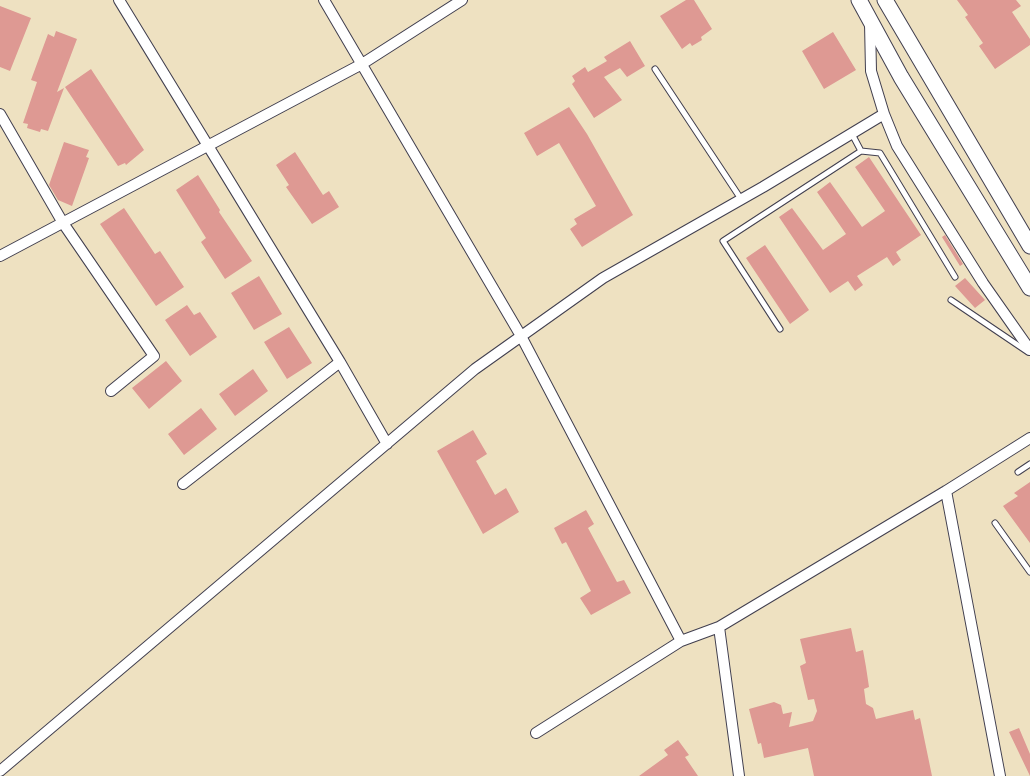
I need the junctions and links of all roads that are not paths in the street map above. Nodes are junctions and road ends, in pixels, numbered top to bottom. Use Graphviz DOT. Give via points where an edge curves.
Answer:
graph roads {
  1 [pos="119,0"];
  2 [pos="324,0"];
  3 [pos="462,0"];
  4 [pos="858,0"];
  5 [pos="885,0"];
  6 [pos="870,20"];
  7 [pos="362,64"];
  8 [pos="655,69"];
  9 [pos="0,114"];
  10 [pos="884,114"];
  11 [pos="852,133"];
  12 [pos="208,145"];
  13 [pos="861,152"];
  14 [pos="741,199"];
  15 [pos="63,223"];
  16 [pos="1028,240"];
  17 [pos="0,256"];
  18 [pos="955,277"];
  19 [pos="1030,288"];
  20 [pos="951,300"];
  21 [pos="780,329"];
  22 [pos="520,336"];
  23 [pos="1030,352"];
  24 [pos="340,362"];
  25 [pos="111,391"];
  26 [pos="1030,438"];
  27 [pos="388,444"];
  28 [pos="1030,464"];
  29 [pos="1018,472"];
  30 [pos="183,484"];
  31 [pos="946,491"];
  32 [pos="995,523"];
  33 [pos="1030,572"];
  34 [pos="719,626"];
  35 [pos="681,641"];
  36 [pos="536,733"];
  37 [pos="0,770"];
  38 [pos="739,776"];
  39 [pos="1000,776"];
  1 -- 12 [label="street"];
  2 -- 7 [label="street"];
  3 -- 7 [label="street"];
  4 -- 6 [label="main road"];
  5 -- 16 [label="main road"];
  6 -- 10 [label="street" via="871,71"];
  6 -- 19 [label="main road" via="901,77"];
  7 -- 12 [label="street"];
  7 -- 22 [label="street"];
  8 -- 14 [label="lane"];
  9 -- 15 [label="street"];
  10 -- 11 [label="street"];
  10 -- 23 [label="street" via="897,146"];
  11 -- 13 [label="lane"];
  11 -- 14 [label="street"];
  12 -- 15 [label="street"];
  12 -- 24 [label="street"];
  13 -- 18 [label="lane" via="880,154"];
  13 -- 21 [label="lane" via="723,241"];
  14 -- 22 [label="street" via="603,278"];
  15 -- 17 [label="street"];
  15 -- 25 [label="street" via="154,356"];
  20 -- 23 [label="lane"];
  22 -- 27 [label="street" via="475,369"];
  22 -- 35 [label="street"];
  24 -- 27 [label="street"];
  24 -- 30 [label="street"];
  26 -- 31 [label="street"];
  27 -- 37 [label="street"];
  28 -- 29 [label="lane"];
  31 -- 34 [label="street"];
  31 -- 39 [label="street"];
  32 -- 33 [label="lane"];
  34 -- 35 [label="street"];
  34 -- 38 [label="street"];
  35 -- 36 [label="street"];
}
